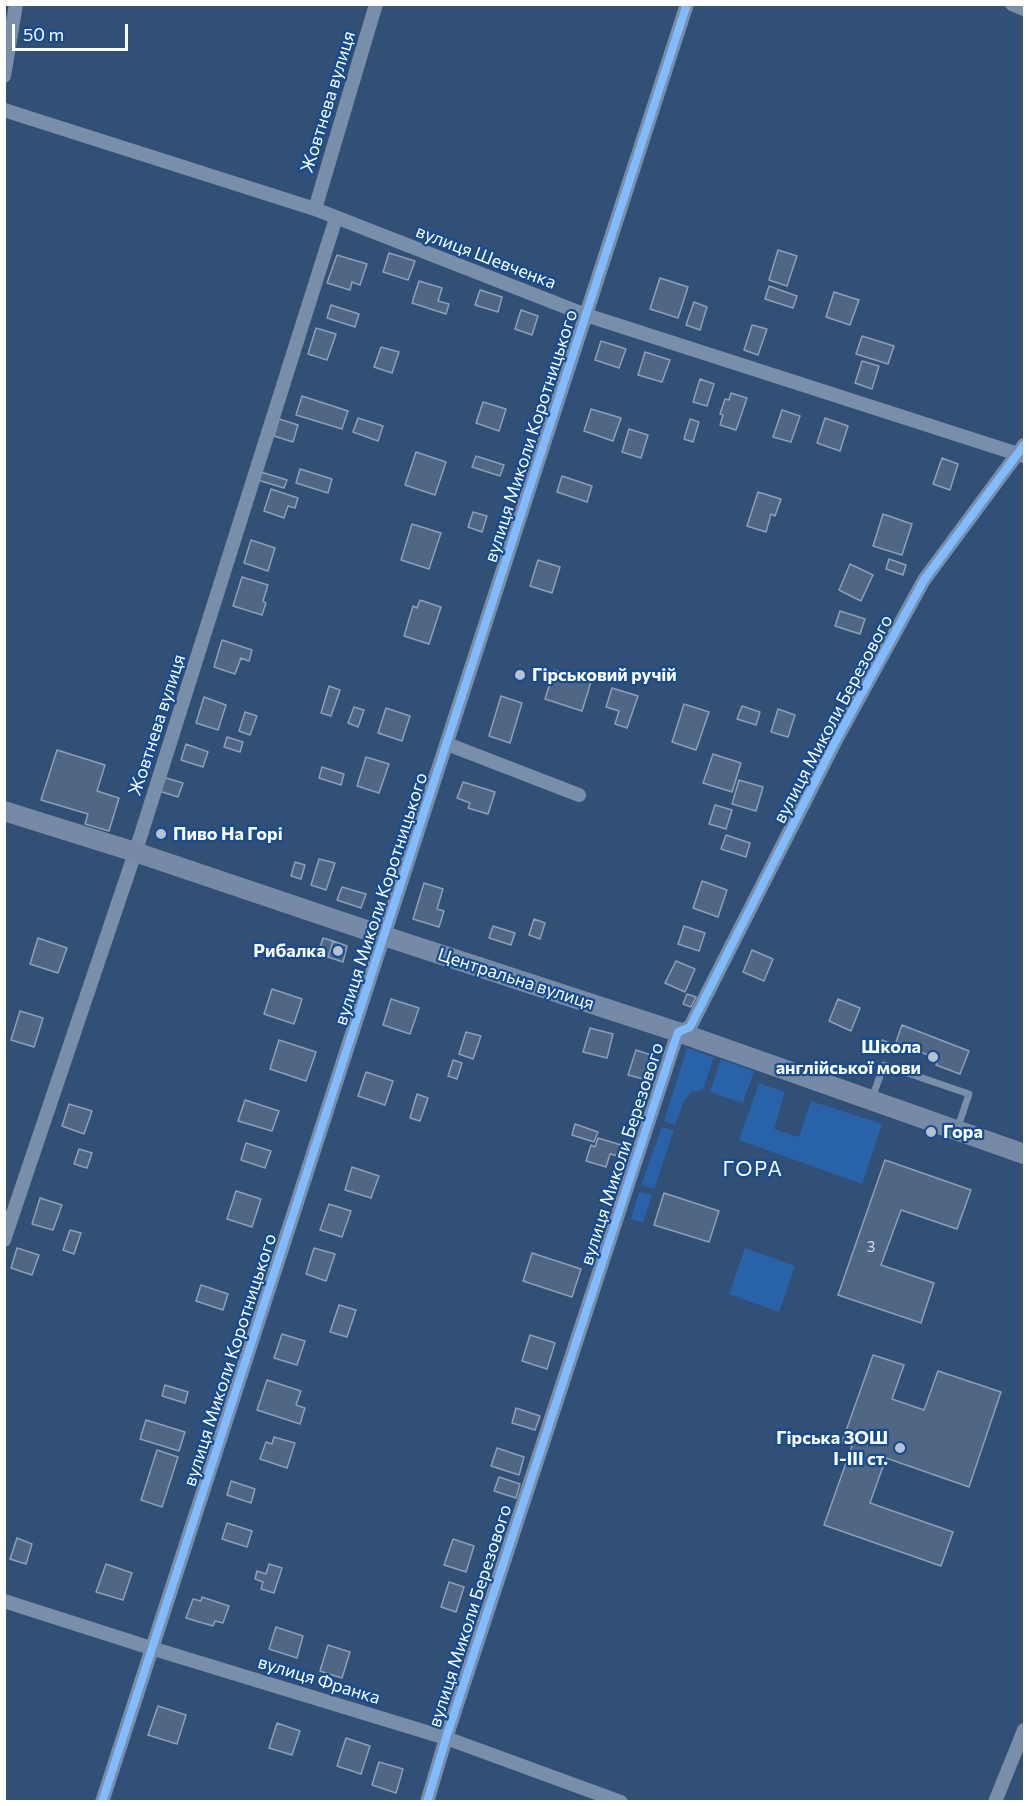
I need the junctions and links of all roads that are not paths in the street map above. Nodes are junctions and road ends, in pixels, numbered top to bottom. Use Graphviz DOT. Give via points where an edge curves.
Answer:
graph roads {
  1 [pos="16,4"];
  2 [pos="376,4"];
  3 [pos="687,4"];
  4 [pos="1012,4"];
  5 [pos="1024,9"];
  6 [pos="4,76"];
  7 [pos="4,110"];
  8 [pos="315,209"];
  9 [pos="336,218"];
  10 [pos="586,315"];
  11 [pos="1022,452"];
  12 [pos="447,744"];
  13 [pos="579,795"];
  14 [pos="4,811"];
  15 [pos="135,852"];
  16 [pos="384,936"];
  17 [pos="678,1032"];
  18 [pos="872,1100"];
  19 [pos="957,1130"];
  20 [pos="1024,1154"];
  21 [pos="4,1240"];
  22 [pos="4,1600"];
  23 [pos="152,1648"];
  24 [pos="1024,1730"];
  25 [pos="446,1738"];
  26 [pos="102,1802"];
  27 [pos="427,1802"];
  28 [pos="621,1802"];
  29 [pos="995,1802"];
  1 -- 6 [label="street"];
  2 -- 8 [label="street, Жовтнева вулиця"];
  3 -- 10 [label="street, вулиця Миколи Коротницького"];
  4 -- 5 [label="street"];
  7 -- 8 [label="street, вулиця Шевченка"];
  8 -- 9 [label="street, вулиця Шевченка"];
  9 -- 10 [label="street, вулиця Шевченка"];
  9 -- 15 [label="street, Жовтнева вулиця"];
  10 -- 11 [label="street, вулиця Шевченка"];
  10 -- 12 [label="street, вулиця Миколи Коротницького"];
  11 -- 17 [label="street, вулиця Миколи Березового" via="924,580 690,1027"];
  12 -- 13 [label="street"];
  12 -- 16 [label="street, вулиця Миколи Коротницького"];
  14 -- 15 [label="main road, Центральна вулиця"];
  15 -- 16 [label="main road, Центральна вулиця"];
  15 -- 21 [label="street, Жовтнева вулиця"];
  16 -- 17 [label="main road, Центральна вулиця"];
  16 -- 23 [label="street, вулиця Миколи Коротницького"];
  17 -- 18 [label="main road, Центральна вулиця"];
  17 -- 25 [label="street, вулиця Миколи Березового"];
  18 -- 19 [label="main road, Центральна вулиця"];
  18 -- 19 [label="lane" via="884,1065 958,1090 969,1094"];
  19 -- 20 [label="main road, Центральна вулиця"];
  22 -- 23 [label="street, вулиця Франка"];
  23 -- 25 [label="street, вулиця Франка"];
  23 -- 26 [label="street, вулиця Миколи Коротницького"];
  24 -- 29 [label="street"];
  25 -- 27 [label="street, вулиця Миколи Березового"];
  25 -- 28 [label="street, вулиця Франка"];
}
